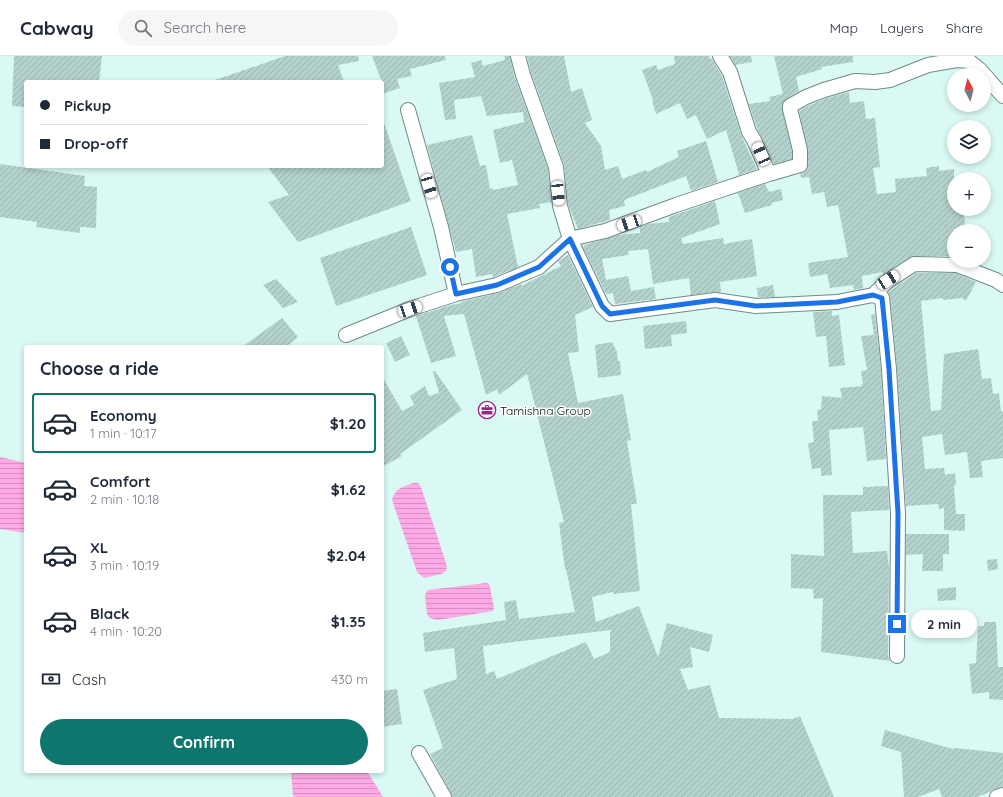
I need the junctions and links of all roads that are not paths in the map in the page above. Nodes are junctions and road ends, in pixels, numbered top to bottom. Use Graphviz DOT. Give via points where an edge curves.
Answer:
graph roads {
  1 [pos="518,56"];
  2 [pos="720,56"];
  3 [pos="1003,96"];
  4 [pos="408,110"];
  5 [pos="769,174"];
  6 [pos="570,239"];
  7 [pos="1003,285"];
  8 [pos="456,294"];
  9 [pos="873,295"];
  10 [pos="346,335"];
  11 [pos="897,656"];
  12 [pos="419,752"];
  13 [pos="1003,795"];
  14 [pos="444,797"];
  15 [pos="997,797"];
  1 -- 6 [label="street" via="556,167 560,206"];
  2 -- 5 [label="street" via="730,72 749,132"];
  3 -- 5 [label="street" via="980,70 962,60 928,65 890,80 856,81 824,90 790,106 800,150 800,165"];
  4 -- 8 [label="street" via="441,227"];
  5 -- 6 [label="street" via="605,231"];
  6 -- 8 [label="street" via="539,267 497,285"];
  6 -- 9 [label="street" via="602,306 610,314 715,300 756,306 837,302"];
  7 -- 9 [label="street" via="957,265 914,264 888,280"];
  8 -- 10 [label="street" via="410,309"];
  9 -- 11 [label="street" via="882,298 889,369 898,513"];
  12 -- 14 [label="street"];
  13 -- 15 [label="street"];
}
